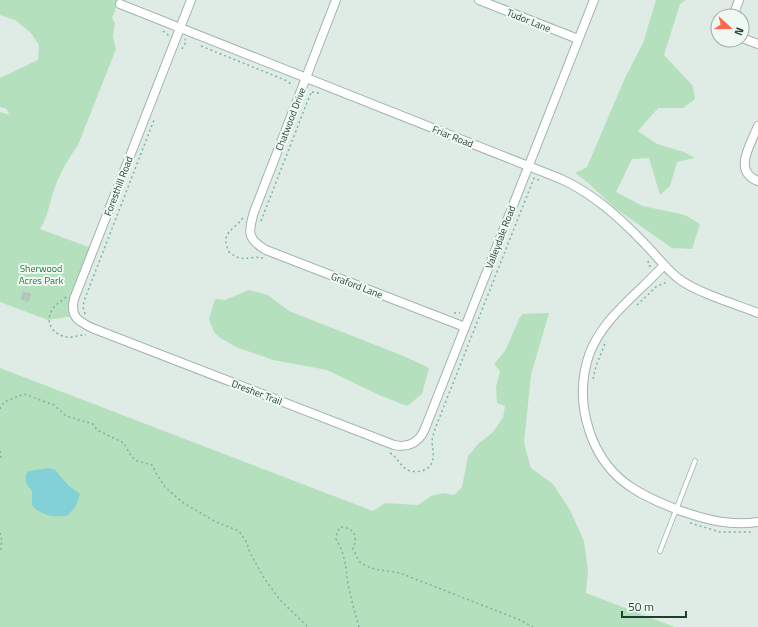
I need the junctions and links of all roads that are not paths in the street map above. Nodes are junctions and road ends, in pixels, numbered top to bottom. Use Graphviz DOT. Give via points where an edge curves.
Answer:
graph roads {
  1 [pos="191,0"];
  2 [pos="336,0"];
  3 [pos="479,0"];
  4 [pos="594,0"];
  5 [pos="120,4"];
  6 [pos="179,28"];
  7 [pos="578,39"];
  8 [pos="306,78"];
  9 [pos="758,126"];
  10 [pos="528,166"];
  11 [pos="758,181"];
  12 [pos="252,239"];
  13 [pos="664,265"];
  14 [pos="758,313"];
  15 [pos="465,327"];
  16 [pos="129,342"];
  17 [pos="384,442"];
  18 [pos="695,461"];
  19 [pos="675,513"];
  20 [pos="758,522"];
  21 [pos="660,551"];
  1 -- 6 [label="street, Foresthill Road"];
  2 -- 8 [label="street, Chatwood Drive"];
  3 -- 7 [label="street, Tudor Lane"];
  4 -- 7 [label="street, Valleydale Road"];
  5 -- 6 [label="street, Friar Road"];
  6 -- 8 [label="street, Friar Road"];
  6 -- 16 [label="street, Foresthill Road" via="73,305 74,316 78,320"];
  7 -- 10 [label="street, Valleydale Road"];
  8 -- 10 [label="street, Friar Road"];
  8 -- 12 [label="street, Chatwood Drive" via="254,212 250,226"];
  9 -- 11 [label="street" via="744,167 749,176"];
  10 -- 13 [label="street, Friar Road" via="561,178 585,191 623,221"];
  10 -- 15 [label="street, Valleydale Road"];
  12 -- 15 [label="street, Graford Lane" via="266,250"];
  13 -- 14 [label="street, Friar Road" via="679,279 695,288"];
  13 -- 19 [label="street" via="598,335 586,366 583,404 592,438 612,470 633,489"];
  15 -- 17 [label="street, Valleydale Road" via="422,436 408,446"];
  16 -- 17 [label="street, Dresher Trail"];
  18 -- 19 [label="lane"];
  19 -- 20 [label="street" via="714,522"];
  19 -- 21 [label="lane"];
}
